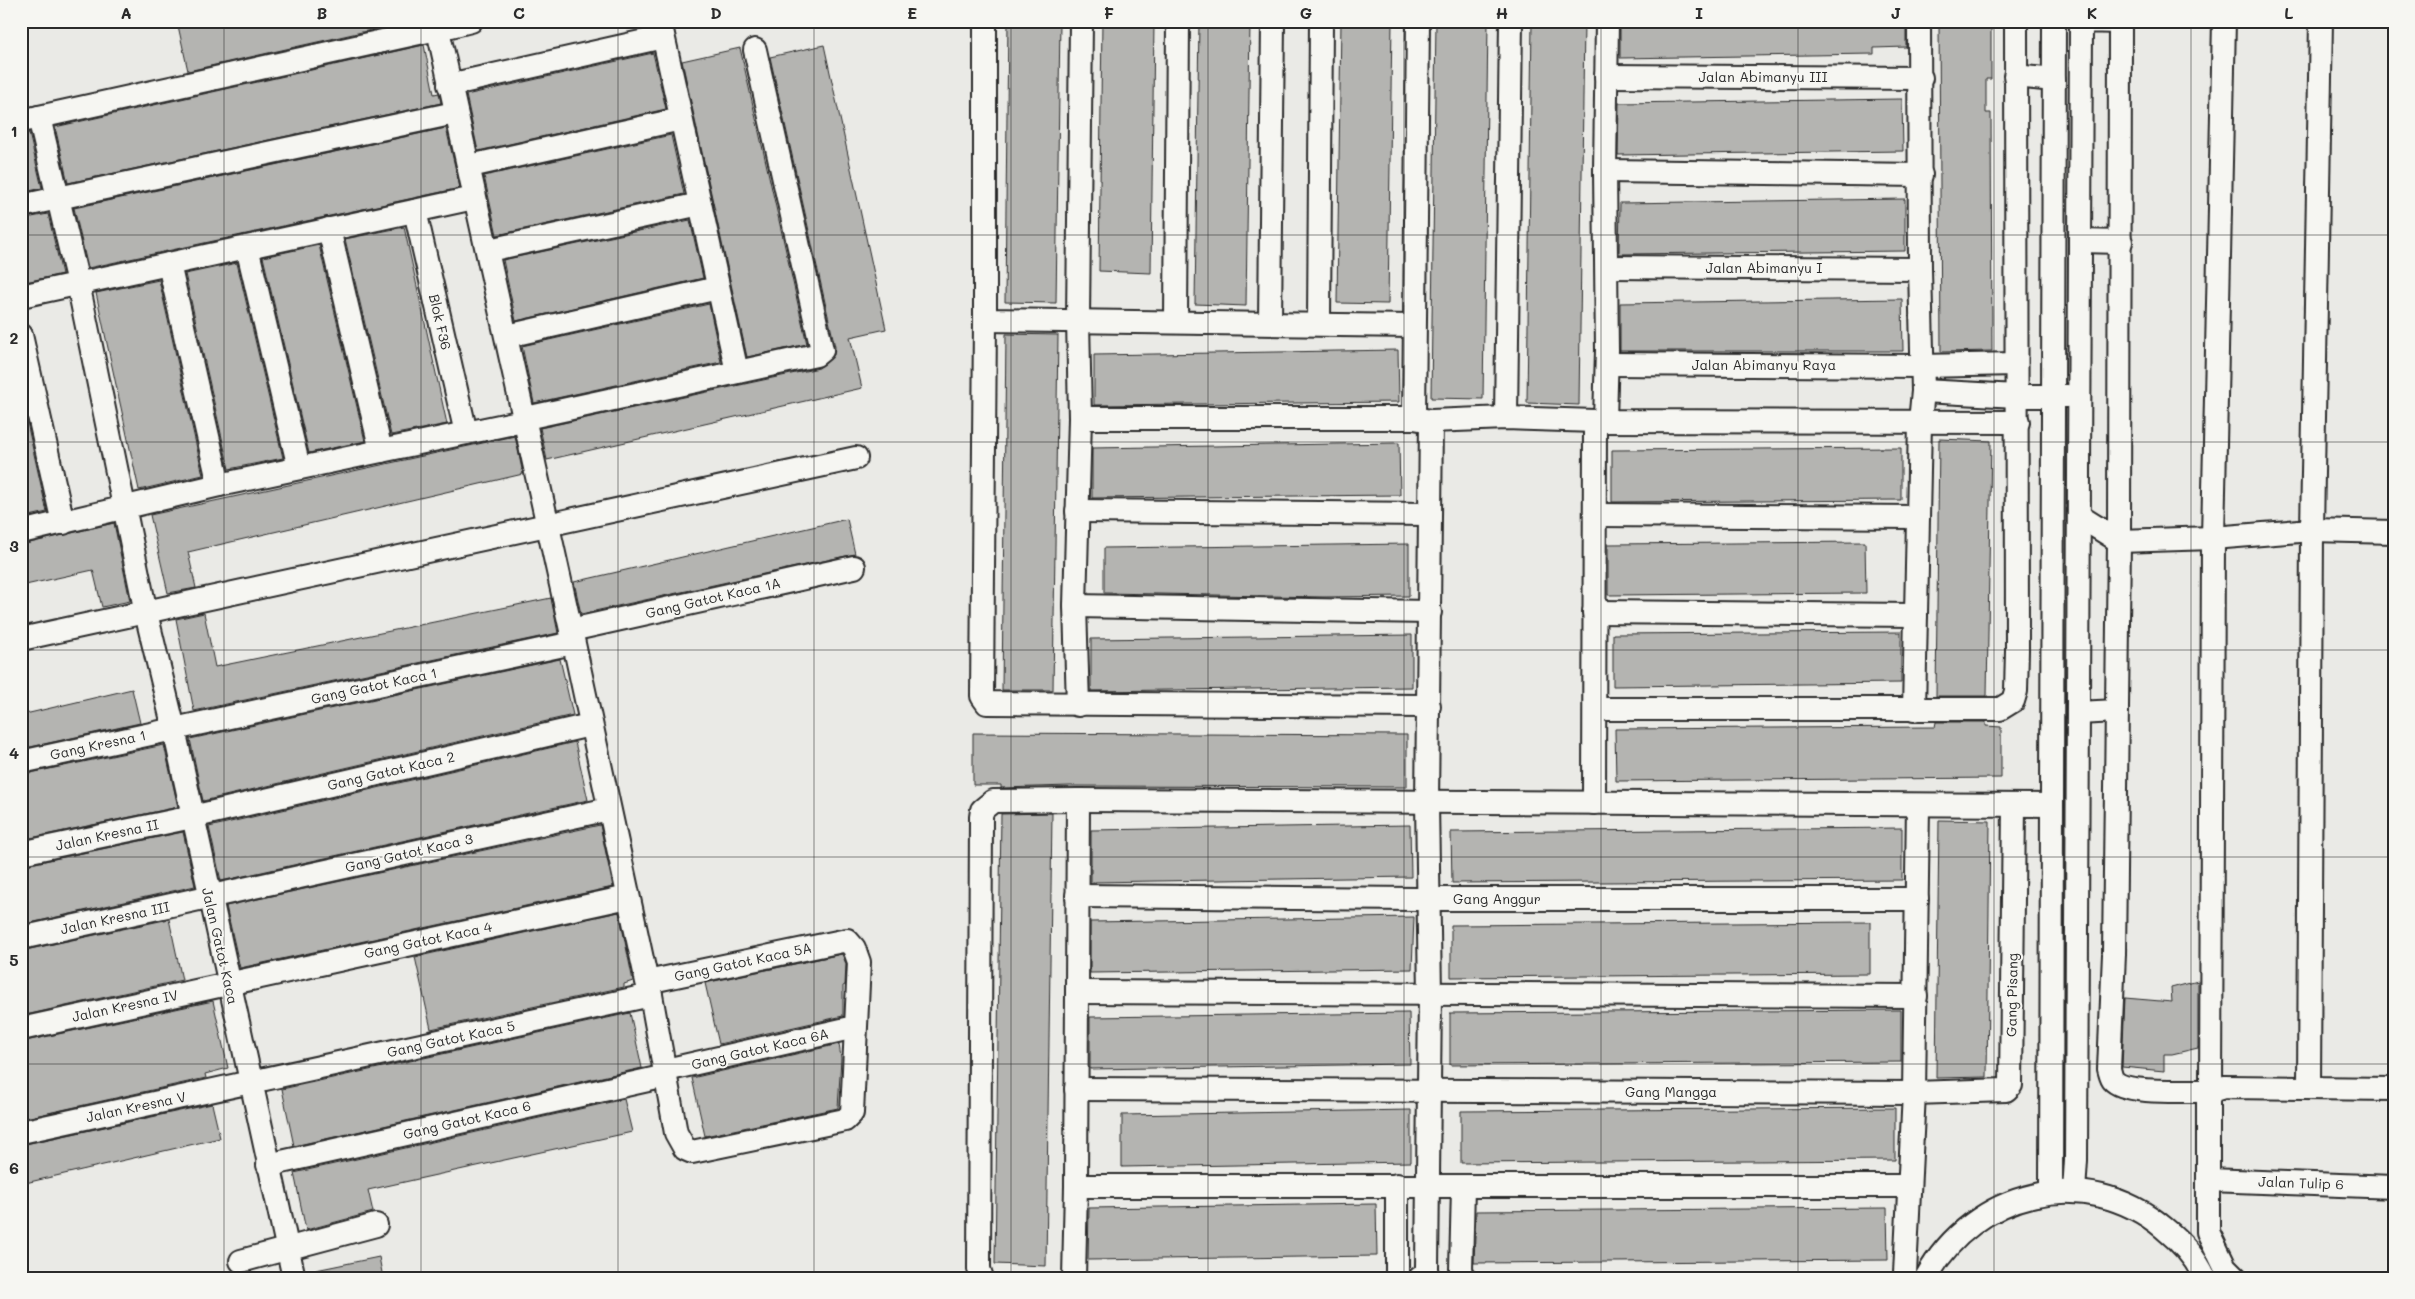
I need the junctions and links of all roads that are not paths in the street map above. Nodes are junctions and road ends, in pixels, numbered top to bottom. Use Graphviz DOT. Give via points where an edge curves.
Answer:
graph roads {
  1 [pos="985,21"];
  2 [pos="1081,21"];
  3 [pos="1178,21"];
  4 [pos="1272,21"];
  5 [pos="1321,21"];
  6 [pos="1418,21"];
  7 [pos="1511,21"];
  8 [pos="1607,21"];
  9 [pos="1920,21"];
  10 [pos="2016,21"];
  11 [pos="2054,21"];
  12 [pos="2081,21"];
  13 [pos="2224,21"];
  14 [pos="2321,21"];
  15 [pos="2120,22"];
  16 [pos="449,24"];
  17 [pos="661,29"];
  18 [pos="755,50"];
  19 [pos="1606,76"];
  20 [pos="2015,76"];
  21 [pos="1921,78"];
  22 [pos="2054,80"];
  23 [pos="449,85"];
  24 [pos="455,113"];
  25 [pos="30,119"];
  26 [pos="681,120"];
  27 [pos="479,164"];
  28 [pos="1605,171"];
  29 [pos="1921,175"];
  30 [pos="57,198"];
  31 [pos="474,198"];
  32 [pos="700,204"];
  33 [pos="21,206"];
  34 [pos="415,211"];
  35 [pos="329,229"];
  36 [pos="2080,241"];
  37 [pos="2121,242"];
  38 [pos="247,247"];
  39 [pos="498,248"];
  40 [pos="169,264"];
  41 [pos="1607,267"];
  42 [pos="1920,269"];
  43 [pos="2053,270"];
  44 [pos="2016,274"];
  45 [pos="78,283"];
  46 [pos="718,288"];
  47 [pos="21,296"];
  48 [pos="985,320"];
  49 [pos="1078,320"];
  50 [pos="1176,321"];
  51 [pos="1270,323"];
  52 [pos="1319,323"];
  53 [pos="1414,326"];
  54 [pos="516,334"];
  55 [pos="21,335"];
  56 [pos="1607,364"];
  57 [pos="2016,364"];
  58 [pos="1922,366"];
  59 [pos="737,372"];
  60 [pos="1923,391"];
  61 [pos="2080,395"];
  62 [pos="2017,396"];
  63 [pos="2052,396"];
  64 [pos="1080,418"];
  65 [pos="1506,418"];
  66 [pos="529,419"];
  67 [pos="1423,419"];
  68 [pos="1600,421"];
  69 [pos="1920,422"];
  70 [pos="2018,422"];
  71 [pos="466,433"];
  72 [pos="380,451"];
  73 [pos="856,458"];
  74 [pos="299,468"];
  75 [pos="2053,475"];
  76 [pos="2018,476"];
  77 [pos="219,485"];
  78 [pos="125,509"];
  79 [pos="1077,511"];
  80 [pos="1430,514"];
  81 [pos="1595,516"];
  82 [pos="2079,516"];
  83 [pos="1918,517"];
  84 [pos="63,523"];
  85 [pos="548,525"];
  86 [pos="2312,530"];
  87 [pos="21,532"];
  88 [pos="2394,532"];
  89 [pos="2213,538"];
  90 [pos="2119,541"];
  91 [pos="854,567"];
  92 [pos="1076,606"];
  93 [pos="1430,612"];
  94 [pos="1594,612"];
  95 [pos="146,614"];
  96 [pos="1916,615"];
  97 [pos="572,636"];
  98 [pos="21,639"];
  99 [pos="2052,649"];
  100 [pos="2017,650"];
  101 [pos="1078,706"];
  102 [pos="1429,706"];
  103 [pos="1595,709"];
  104 [pos="1914,710"];
  105 [pos="2117,711"];
  106 [pos="2078,713"];
  107 [pos="590,725"];
  108 [pos="174,728"];
  109 [pos="21,762"];
  110 [pos="1078,800"];
  111 [pos="1427,803"];
  112 [pos="1594,803"];
  113 [pos="1918,805"];
  114 [pos="2014,805"];
  115 [pos="2051,805"];
  116 [pos="609,809"];
  117 [pos="192,817"];
  118 [pos="21,853"];
  119 [pos="1077,896"];
  120 [pos="210,897"];
  121 [pos="628,897"];
  122 [pos="1429,899"];
  123 [pos="1917,899"];
  124 [pos="21,938"];
  125 [pos="2077,952"];
  126 [pos="2114,954"];
  127 [pos="228,983"];
  128 [pos="649,988"];
  129 [pos="1077,992"];
  130 [pos="1430,995"];
  131 [pos="1916,996"];
  132 [pos="21,1028"];
  133 [pos="855,1028"];
  134 [pos="666,1073"];
  135 [pos="252,1082"];
  136 [pos="2309,1088"];
  137 [pos="1076,1089"];
  138 [pos="2394,1089"];
  139 [pos="1428,1091"];
  140 [pos="2212,1091"];
  141 [pos="1914,1093"];
  142 [pos="21,1132"];
  143 [pos="268,1165"];
  144 [pos="2209,1180"];
  145 [pos="1076,1186"];
  146 [pos="1397,1186"];
  147 [pos="1428,1186"];
  148 [pos="1909,1186"];
  149 [pos="1463,1187"];
  150 [pos="2394,1187"];
  151 [pos="2051,1192"];
  152 [pos="2074,1192"];
  153 [pos="376,1225"];
  154 [pos="288,1249"];
  155 [pos="241,1261"];
  156 [pos="1915,1276"];
  157 [pos="294,1278"];
  158 [pos="982,1278"];
  159 [pos="1074,1278"];
  160 [pos="1408,1278"];
  161 [pos="1464,1278"];
  162 [pos="2205,1278"];
  163 [pos="2236,1278"];
  1 -- 48 [label="street"];
  2 -- 49 [label="street"];
  3 -- 50 [label="street"];
  4 -- 51 [label="street"];
  5 -- 52 [label="street"];
  6 -- 53 [label="street"];
  7 -- 65 [label="street"];
  8 -- 19 [label="street"];
  9 -- 21 [label="street"];
  10 -- 20 [label="street"];
  11 -- 22 [label="street"];
  12 -- 15 [label="street"];
  12 -- 36 [label="street"];
  13 -- 89 [label="street"];
  14 -- 86 [label="street"];
  15 -- 37 [label="street"];
  16 -- 23 [label="street"];
  16 -- 25 [label="street"];
  17 -- 23 [label="street"];
  17 -- 26 [label="street"];
  18 -- 59 [label="street" via="822,350 816,355"];
  19 -- 21 [label="street, Jalan Abimanyu III"];
  19 -- 28 [label="street"];
  20 -- 22 [label="street"];
  20 -- 44 [label="street"];
  21 -- 29 [label="street"];
  22 -- 43 [label="street"];
  23 -- 24 [label="street"];
  24 -- 30 [label="street"];
  24 -- 31 [label="street"];
  25 -- 30 [label="street, Jalan Gatot Kaca"];
  26 -- 27 [label="street"];
  26 -- 32 [label="street"];
  28 -- 29 [label="street"];
  28 -- 41 [label="street"];
  29 -- 42 [label="street"];
  30 -- 33 [label="street"];
  30 -- 45 [label="street, Jalan Gatot Kaca"];
  31 -- 34 [label="street"];
  31 -- 66 [label="street"];
  32 -- 39 [label="street"];
  32 -- 46 [label="street"];
  34 -- 35 [label="street"];
  34 -- 71 [label="street, Blok F36"];
  35 -- 38 [label="street"];
  35 -- 72 [label="street"];
  36 -- 37 [label="street"];
  36 -- 61 [label="street"];
  37 -- 90 [label="street"];
  38 -- 40 [label="street"];
  38 -- 74 [label="street"];
  40 -- 45 [label="street"];
  40 -- 77 [label="street"];
  41 -- 42 [label="street, Jalan Abimanyu I"];
  41 -- 56 [label="street"];
  42 -- 58 [label="street"];
  43 -- 44 [label="street"];
  43 -- 63 [label="street"];
  44 -- 57 [label="street"];
  45 -- 47 [label="street"];
  45 -- 78 [label="street, Jalan Gatot Kaca"];
  46 -- 54 [label="street"];
  46 -- 59 [label="street"];
  48 -- 49 [label="street"];
  48 -- 101 [label="street" via="982,696 987,703 994,705"];
  49 -- 50 [label="street"];
  49 -- 64 [label="street"];
  50 -- 51 [label="street"];
  51 -- 52 [label="street"];
  52 -- 53 [label="street"];
  53 -- 67 [label="street"];
  55 -- 84 [label="street"];
  56 -- 58 [label="street, Jalan Abimanyu Raya"];
  56 -- 68 [label="street"];
  57 -- 58 [label="street, Jalan Abimanyu Raya"];
  57 -- 62 [label="street"];
  58 -- 60 [label="street"];
  59 -- 66 [label="street"];
  60 -- 62 [label="street"];
  60 -- 69 [label="street"];
  61 -- 63 [label="street"];
  61 -- 82 [label="street"];
  62 -- 63 [label="street"];
  62 -- 70 [label="street"];
  63 -- 75 [label="street"];
  64 -- 67 [label="street"];
  64 -- 79 [label="street"];
  65 -- 67 [label="street"];
  65 -- 68 [label="street"];
  66 -- 71 [label="street"];
  66 -- 85 [label="street"];
  67 -- 80 [label="street"];
  68 -- 69 [label="street"];
  68 -- 81 [label="street"];
  69 -- 70 [label="street"];
  69 -- 83 [label="street"];
  70 -- 76 [label="street"];
  71 -- 72 [label="street"];
  72 -- 74 [label="street"];
  73 -- 85 [label="street"];
  74 -- 77 [label="street"];
  75 -- 76 [label="street"];
  75 -- 99 [label="street"];
  76 -- 100 [label="street"];
  77 -- 78 [label="street"];
  78 -- 84 [label="street"];
  78 -- 95 [label="street, Jalan Gatot Kaca"];
  79 -- 80 [label="street"];
  79 -- 92 [label="street"];
  80 -- 93 [label="street"];
  81 -- 83 [label="street"];
  81 -- 94 [label="street"];
  82 -- 90 [label="street"];
  82 -- 106 [label="street"];
  83 -- 96 [label="street"];
  84 -- 87 [label="street"];
  85 -- 95 [label="street"];
  85 -- 97 [label="street"];
  86 -- 88 [label="street"];
  86 -- 89 [label="street"];
  86 -- 136 [label="street"];
  89 -- 90 [label="street"];
  89 -- 140 [label="street"];
  90 -- 105 [label="street"];
  91 -- 97 [label="street, Gang Gatot Kaca 1A"];
  92 -- 93 [label="street"];
  92 -- 101 [label="street"];
  93 -- 102 [label="street"];
  94 -- 96 [label="street"];
  94 -- 103 [label="street"];
  95 -- 98 [label="street"];
  95 -- 108 [label="street, Jalan Gatot Kaca"];
  96 -- 104 [label="street"];
  97 -- 107 [label="street"];
  97 -- 108 [label="street, Gang Gatot Kaca 1"];
  99 -- 100 [label="street"];
  99 -- 115 [label="street"];
  100 -- 104 [label="street" via="2016,691 2013,701 2006,706 2000,709"];
  101 -- 102 [label="street"];
  102 -- 111 [label="street"];
  103 -- 104 [label="street"];
  103 -- 112 [label="street"];
  105 -- 106 [label="street"];
  105 -- 126 [label="street"];
  106 -- 125 [label="street"];
  107 -- 116 [label="street"];
  107 -- 117 [label="street, Gang Gatot Kaca 2"];
  108 -- 109 [label="street, Gang Kresna 1"];
  108 -- 117 [label="street, Jalan Gatot Kaca"];
  110 -- 111 [label="street"];
  110 -- 119 [label="street"];
  110 -- 158 [label="street" via="993,801 982,810 979,1269"];
  111 -- 112 [label="street"];
  111 -- 122 [label="street"];
  112 -- 113 [label="street"];
  113 -- 114 [label="street"];
  113 -- 123 [label="street"];
  114 -- 115 [label="street"];
  114 -- 141 [label="street, Gang Pisang" via="2011,1085 2006,1090"];
  115 -- 151 [label="street"];
  116 -- 120 [label="street, Gang Gatot Kaca 3"];
  116 -- 121 [label="street"];
  117 -- 118 [label="street, Jalan Kresna II"];
  117 -- 120 [label="street, Jalan Gatot Kaca"];
  119 -- 122 [label="street, Gang Anggur"];
  119 -- 129 [label="street"];
  120 -- 124 [label="street, Jalan Kresna III"];
  120 -- 127 [label="street, Jalan Gatot Kaca"];
  121 -- 127 [label="street, Gang Gatot Kaca 4"];
  121 -- 128 [label="street"];
  122 -- 123 [label="street, Gang Anggur"];
  122 -- 130 [label="street"];
  123 -- 131 [label="street"];
  125 -- 126 [label="street"];
  125 -- 152 [label="street"];
  126 -- 140 [label="street" via="2109,1069 2113,1080 2122,1086 2140,1089"];
  127 -- 132 [label="street, Jalan Kresna IV"];
  127 -- 135 [label="street, Jalan Gatot Kaca"];
  128 -- 133 [label="street, Gang Gatot Kaca 5A" via="847,940 858,962"];
  128 -- 134 [label="street"];
  128 -- 135 [label="street, Gang Gatot Kaca 5"];
  129 -- 130 [label="street"];
  129 -- 137 [label="street"];
  130 -- 131 [label="street"];
  130 -- 139 [label="street"];
  131 -- 141 [label="street"];
  133 -- 134 [label="street, Gang Gatot Kaca 6A"];
  133 -- 134 [label="street" via="854,1105 845,1120 692,1152 685,1149 676,1133"];
  134 -- 143 [label="street, Gang Gatot Kaca 6"];
  135 -- 142 [label="street, Jalan Kresna V"];
  135 -- 143 [label="street, Jalan Gatot Kaca"];
  136 -- 138 [label="street"];
  136 -- 140 [label="street" via="2224,1087"];
  137 -- 139 [label="street, Gang Mangga"];
  137 -- 145 [label="street"];
  139 -- 141 [label="street, Gang Mangga"];
  139 -- 147 [label="street"];
  140 -- 144 [label="street" via="2208,1100"];
  141 -- 148 [label="street"];
  143 -- 154 [label="street, Jalan Gatot Kaca"];
  144 -- 150 [label="street, Jalan Tulip 6"];
  144 -- 163 [label="street" via="2208,1232 2225,1266"];
  145 -- 146 [label="street"];
  145 -- 159 [label="street"];
  146 -- 147 [label="street"];
  146 -- 160 [label="street"];
  147 -- 149 [label="street"];
  147 -- 160 [label="street" via="1428,1268 1425,1275"];
  148 -- 149 [label="street"];
  148 -- 156 [label="street"];
  149 -- 161 [label="street" via="1461,1270"];
  151 -- 152 [label="street"];
  151 -- 156 [label="street" via="2008,1203 1981,1217"];
  152 -- 162 [label="street" via="2117,1201 2157,1222 2189,1253"];
  153 -- 154 [label="street"];
  154 -- 155 [label="street"];
  154 -- 157 [label="street, Jalan Gatot Kaca"];
}
